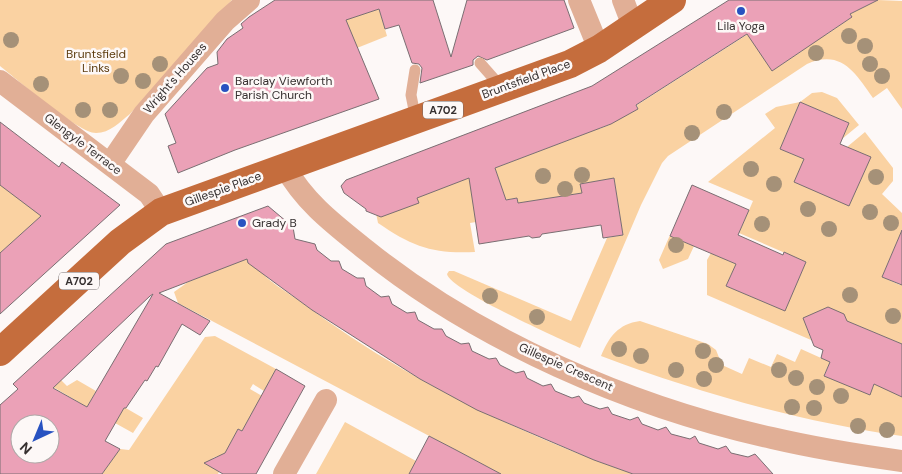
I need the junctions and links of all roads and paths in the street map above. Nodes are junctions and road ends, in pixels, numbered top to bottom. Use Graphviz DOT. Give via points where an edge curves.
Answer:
graph roads {
  1 [pos="249,0"];
  2 [pos="579,0"];
  3 [pos="623,0"];
  4 [pos="672,0"];
  5 [pos="633,26"];
  6 [pos="599,49"];
  7 [pos="480,63"];
  8 [pos="415,70"];
  9 [pos="0,81"];
  10 [pos="502,88"];
  11 [pos="416,120"];
  12 [pos="110,164"];
  13 [pos="285,167"];
  14 [pos="162,212"];
  15 [pos="0,352"];
  16 [pos="326,400"];
  17 [pos="902,461"];
  18 [pos="284,474"];
  1 -- 12 [label="street, Wright's Houses" via="225,21 144,114"];
  2 -- 6 [label="street"];
  3 -- 5 [label="street"];
  4 -- 5 [label="main road, Bruntsfield Place / A702"];
  5 -- 6 [label="main road, Bruntsfield Place / A702"];
  6 -- 10 [label="main road, Bruntsfield Place / A702" via="570,64"];
  7 -- 10 [label="lane"];
  8 -- 11 [label="lane" via="411,95"];
  9 -- 12 [label="street, Glengyle Terrace"];
  10 -- 11 [label="main road, Bruntsfield Place / A702"];
  11 -- 13 [label="main road, Bruntsfield Place / A702"];
  12 -- 14 [label="street, Glengyle Terrace" via="149,194"];
  13 -- 14 [label="main road, Gillespie Place / A702"];
  13 -- 17 [label="street, Gillespie Crescent" via="297,189 314,206 388,267 454,313 531,353 654,404 714,423 771,438"];
  14 -- 15 [label="main road, A702" via="127,236"];
  16 -- 18 [label="street"];
}
